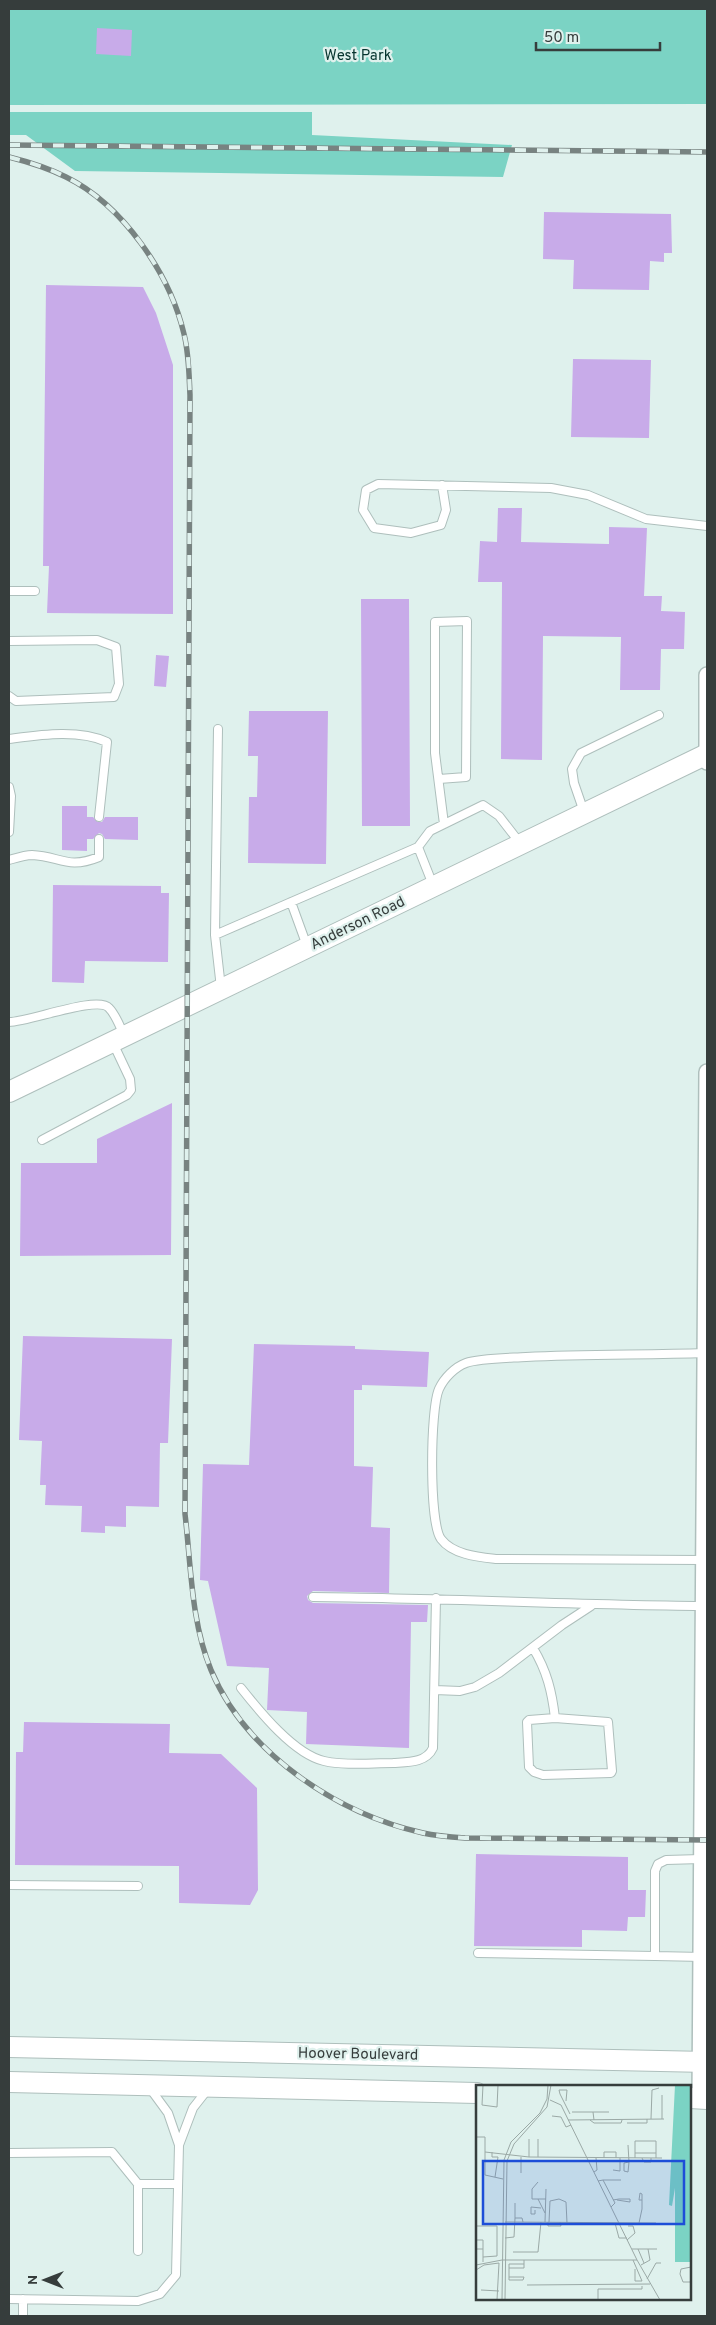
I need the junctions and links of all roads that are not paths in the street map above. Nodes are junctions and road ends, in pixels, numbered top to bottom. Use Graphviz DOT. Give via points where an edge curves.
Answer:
graph roads {
  1 [pos="442,485"];
  2 [pos="707,526"];
  3 [pos="35,591"];
  4 [pos="9,592"];
  5 [pos="9,641"];
  6 [pos="707,675"];
  7 [pos="9,696"];
  8 [pos="659,715"];
  9 [pos="218,729"];
  10 [pos="9,738"];
  11 [pos="707,754"];
  12 [pos="707,762"];
  13 [pos="439,779"];
  14 [pos="9,787"];
  15 [pos="585,814"];
  16 [pos="99,817"];
  17 [pos="444,824"];
  18 [pos="9,832"];
  19 [pos="99,840"];
  20 [pos="522,844"];
  21 [pos="418,847"];
  22 [pos="9,860"];
  23 [pos="433,887"];
  24 [pos="291,902"];
  25 [pos="215,935"];
  26 [pos="308,948"];
  27 [pos="222,990"];
  28 [pos="9,1022"];
  29 [pos="119,1040"];
  30 [pos="707,1072"];
  31 [pos="9,1092"];
  32 [pos="42,1140"];
  33 [pos="705,1353"];
  34 [pos="706,1428"];
  35 [pos="704,1570"];
  36 [pos="313,1597"];
  37 [pos="436,1598"];
  38 [pos="591,1605"];
  39 [pos="703,1606"];
  40 [pos="533,1648"];
  41 [pos="705,1657"];
  42 [pos="240,1688"];
  43 [pos="435,1690"];
  44 [pos="555,1718"];
  45 [pos="701,1859"];
  46 [pos="704,1878"];
  47 [pos="9,1885"];
  48 [pos="138,1886"];
  49 [pos="478,1953"];
  50 [pos="655,1956"];
  51 [pos="704,1957"];
  52 [pos="9,2047"];
  53 [pos="704,2062"];
  54 [pos="9,2082"];
  55 [pos="147,2085"];
  56 [pos="210,2086"];
  57 [pos="476,2093"];
  58 [pos="699,2098"];
  59 [pos="179,2145"];
  60 [pos="9,2153"];
  61 [pos="138,2184"];
  62 [pos="178,2184"];
  63 [pos="138,2251"];
  64 [pos="9,2299"];
  65 [pos="23,2299"];
  66 [pos="23,2316"];
  1 -- 1 [label="lane" via="378,484 366,490 364,510 374,528 410,533 441,525 446,510"];
  1 -- 2 [label="lane" via="551,488 588,495 646,519"];
  3 -- 4 [label="lane"];
  5 -- 7 [label="lane" via="97,640 116,646 119,684 114,697 16,700"];
  6 -- 11 [label="street"];
  8 -- 15 [label="lane" via="581,752 572,769"];
  9 -- 25 [label="lane"];
  10 -- 16 [label="lane" via="95,736 107,742"];
  11 -- 12 [label="street"];
  11 -- 15 [label="main road, Anderson Road"];
  13 -- 13 [label="lane" via="435,753 435,622 467,621 466,777"];
  13 -- 17 [label="lane"];
  14 -- 18 [label="lane"];
  15 -- 20 [label="main road, Anderson Road"];
  17 -- 20 [label="lane" via="483,804 499,816"];
  17 -- 21 [label="lane" via="430,831"];
  19 -- 22 [label="lane" via="99,857 89,861 68,864 32,855"];
  20 -- 23 [label="main road, Anderson Road"];
  21 -- 23 [label="lane"];
  21 -- 24 [label="lane"];
  23 -- 26 [label="main road, Anderson Road"];
  24 -- 25 [label="lane"];
  24 -- 26 [label="lane"];
  25 -- 27 [label="lane"];
  26 -- 27 [label="main road, Anderson Road"];
  27 -- 29 [label="main road, Anderson Road"];
  28 -- 29 [label="lane" via="33,1019 86,1004 100,1004 109,1007"];
  29 -- 31 [label="main road, Anderson Road"];
  29 -- 32 [label="lane" via="131,1090"];
  30 -- 33 [label="street"];
  33 -- 34 [label="street"];
  33 -- 35 [label="lane" via="545,1356 466,1363 451,1372 439,1389 432,1445 435,1521 441,1539 455,1550 497,1559"];
  34 -- 35 [label="street"];
  35 -- 39 [label="street"];
  36 -- 37 [label="lane"];
  37 -- 38 [label="lane"];
  37 -- 43 [label="lane"];
  38 -- 39 [label="lane"];
  38 -- 40 [label="lane"];
  39 -- 41 [label="street"];
  40 -- 43 [label="lane" via="475,1687 460,1691"];
  40 -- 44 [label="lane" via="544,1666 552,1691"];
  41 -- 45 [label="street"];
  42 -- 43 [label="lane" via="278,1729 311,1756 332,1763 357,1764 405,1762 430,1756"];
  44 -- 44 [label="lane" via="608,1722 612,1771 543,1775 534,1772 529,1766 527,1722"];
  45 -- 46 [label="street"];
  45 -- 50 [label="lane" via="666,1860 654,1871"];
  46 -- 51 [label="street"];
  47 -- 48 [label="lane"];
  49 -- 50 [label="lane"];
  50 -- 51 [label="lane"];
  51 -- 53 [label="street"];
  52 -- 53 [label="main road, Hoover Boulevard"];
  53 -- 58 [label="street"];
  54 -- 55 [label="main road"];
  55 -- 56 [label="main road"];
  55 -- 59 [label="lane" via="168,2113"];
  56 -- 57 [label="main road"];
  56 -- 59 [label="lane" via="193,2108"];
  59 -- 62 [label="lane"];
  60 -- 61 [label="lane" via="112,2152"];
  61 -- 62 [label="lane"];
  61 -- 63 [label="lane"];
  62 -- 65 [label="lane" via="176,2275 160,2294 138,2300"];
  64 -- 65 [label="lane"];
  65 -- 66 [label="lane"];
}
